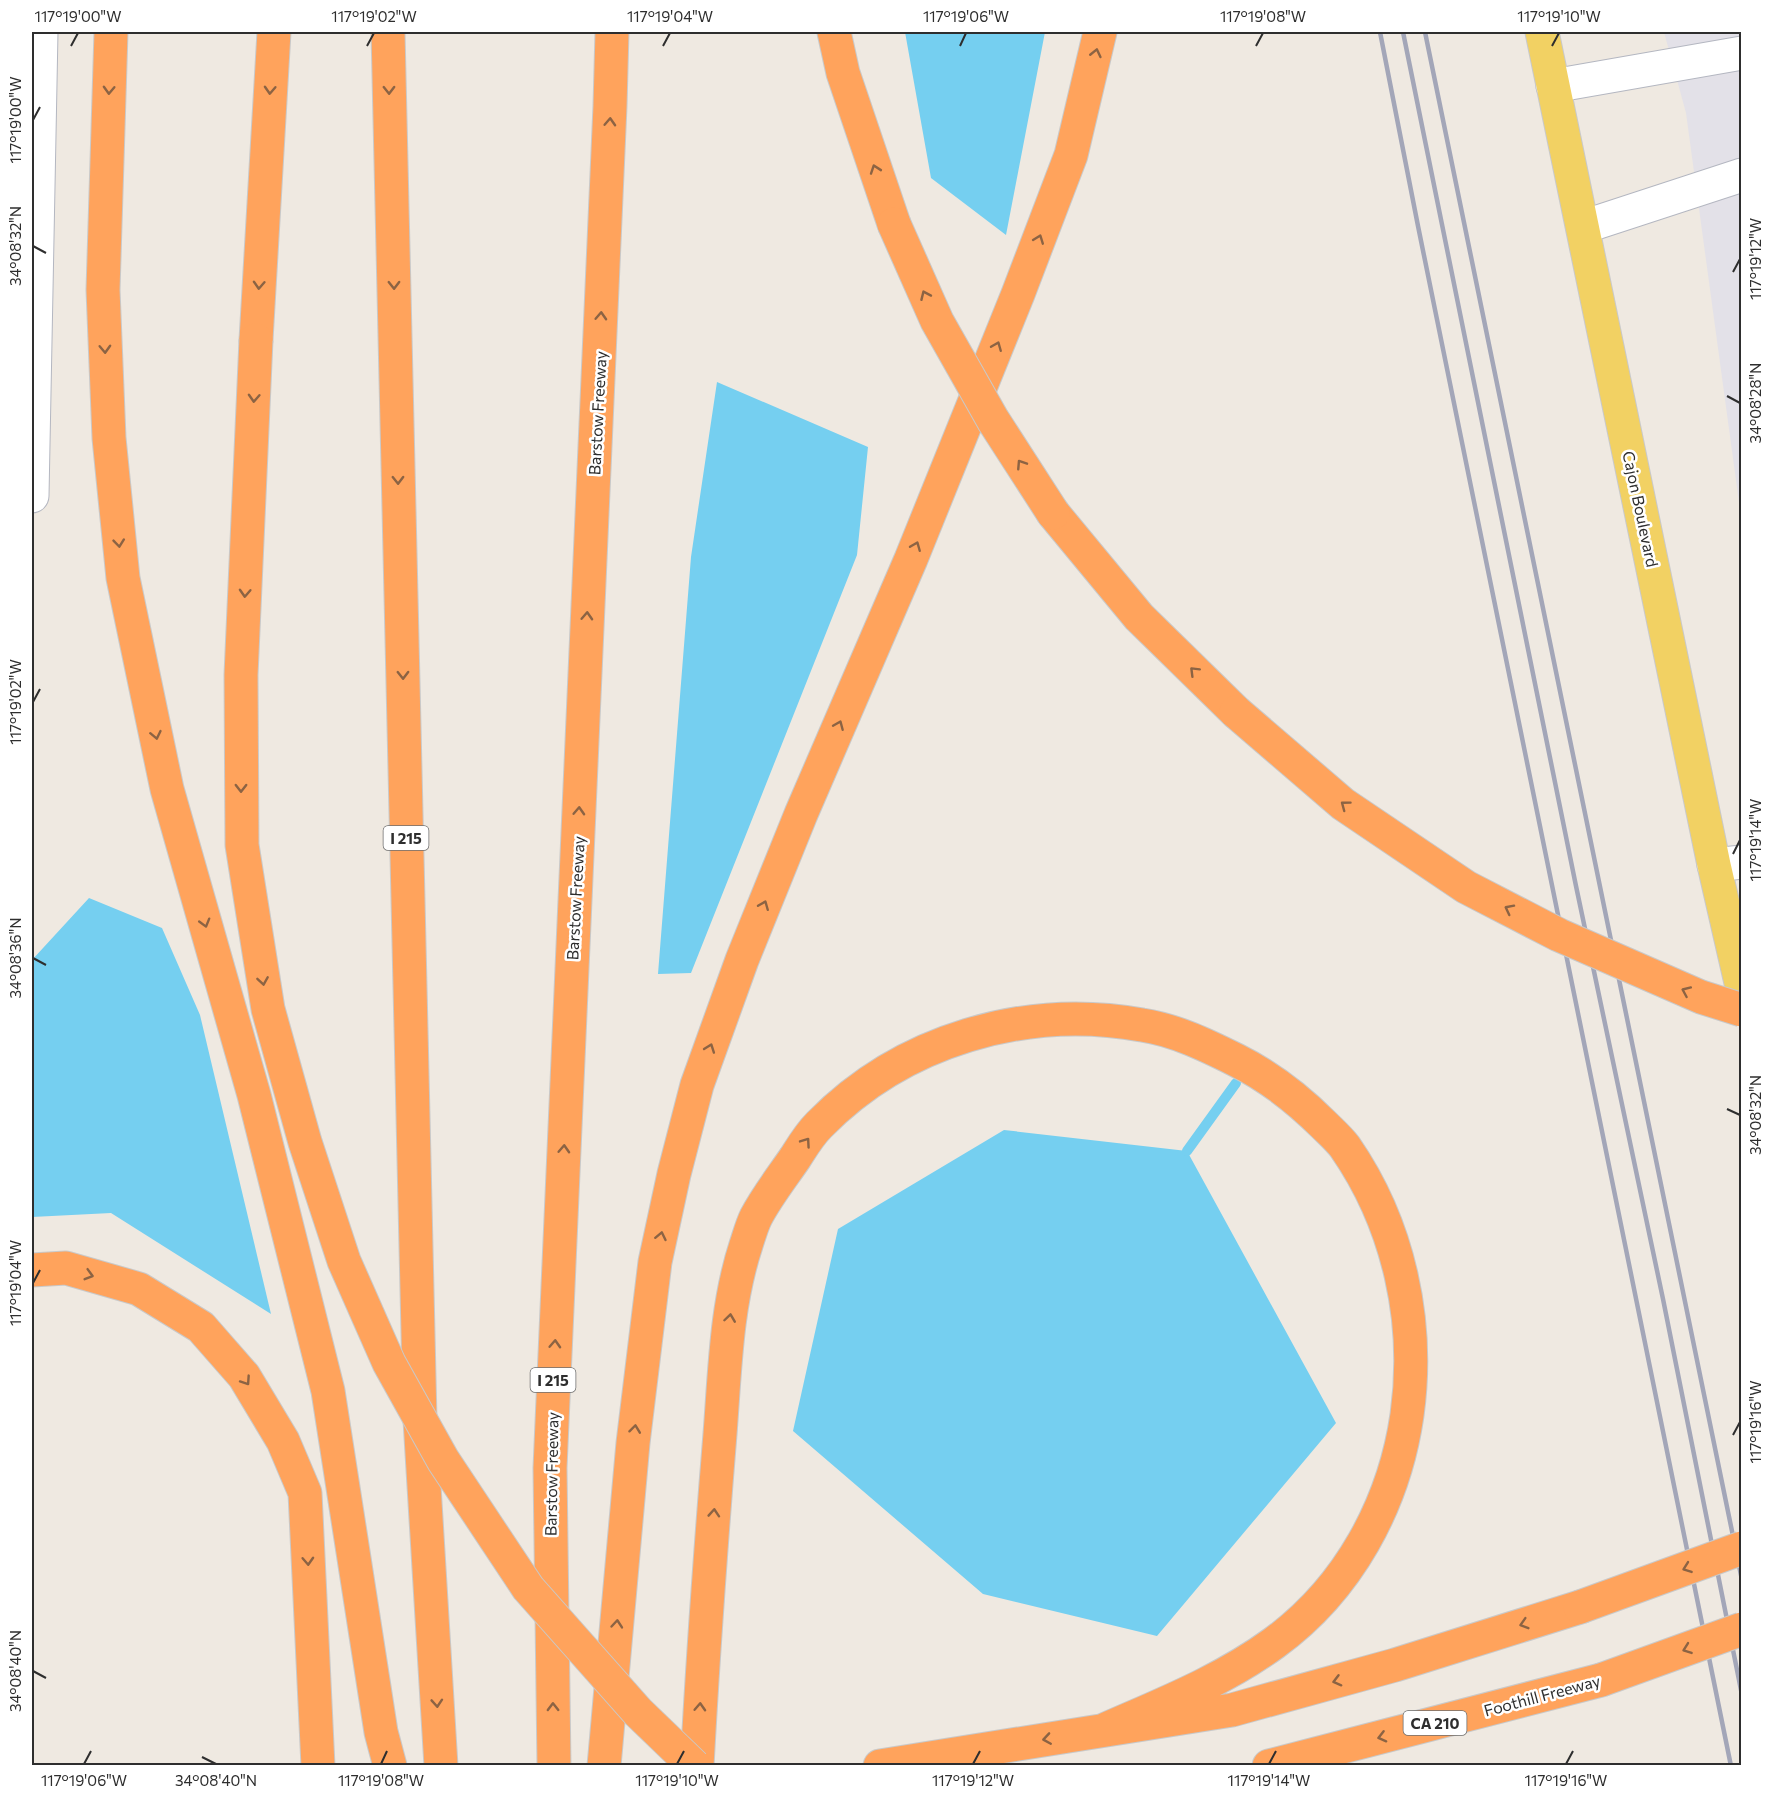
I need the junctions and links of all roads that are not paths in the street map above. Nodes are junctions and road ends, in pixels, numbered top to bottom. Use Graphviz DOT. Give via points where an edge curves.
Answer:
graph roads {
  1 [pos="40,32"];
  2 [pos="111,32"];
  3 [pos="274,32"];
  4 [pos="388,32"];
  5 [pos="612,32"];
  6 [pos="834,32"];
  7 [pos="1100,32"];
  8 [pos="1542,32"];
  9 [pos="1742,53"];
  10 [pos="1553,86"];
  11 [pos="1742,175"];
  12 [pos="1583,227"];
  13 [pos="34,241"];
  14 [pos="32,496"];
  15 [pos="1728,863"];
  16 [pos="1742,987"];
  17 [pos="1742,1010"];
  18 [pos="32,1270"];
  19 [pos="1742,1548"];
  20 [pos="1742,1629"];
  21 [pos="1104,1730"];
  22 [pos="318,1766"];
  23 [pos="390,1766"];
  24 [pos="441,1766"];
  25 [pos="554,1766"];
  26 [pos="604,1766"];
  27 [pos="696,1766"];
  28 [pos="880,1766"];
  29 [pos="1269,1766"];
  1 -- 13 [label="lane"];
  2 -- 23 [label="highway, one-way" via="103,290 109,438 123,578 167,789 254,1095 328,1391 381,1732"];
  3 -- 27 [label="highway, one-way, bridge" via="241,675 242,844 268,1009 344,1261 389,1363 443,1460 528,1588 638,1712"];
  4 -- 24 [label="highway, I 215, one-way" via="420,1420"];
  25 -- 5 [label="highway, Barstow Freeway / I 215, one-way" via="549,1468"];
  17 -- 6 [label="highway, one-way, bridge" via="1701,997 1570,939 1466,887 1343,804 1236,712 1139,617 1053,513 993,420 937,321 894,224 843,73"];
  26 -- 7 [label="highway, one-way" via="633,1443 656,1262 697,1085 801,814 911,559 1026,273 1071,155"];
  8 -- 10 [label="main road, Cajon Boulevard"];
  9 -- 10 [label="lane"];
  10 -- 12 [label="main road, Cajon Boulevard"];
  11 -- 12 [label="lane"];
  12 -- 15 [label="main road, Cajon Boulevard"];
  13 -- 14 [label="lane"];
  15 -- 16 [label="main road, Cajon Boulevard"];
  18 -- 22 [label="highway, one-way" via="66,1268 139,1289 201,1327 244,1376 283,1441 305,1492"];
  19 -- 21 [label="highway, one-way, bridge" via="1580,1607 1395,1665 1232,1710"];
  20 -- 29 [label="highway, Foothill Freeway / CA 210, one-way, bridge" via="1601,1680"];
  27 -- 21 [label="highway, one-way" via="729,1320 755,1219 815,1129 855,1092 909,1057 971,1033 1032,1021 1085,1019 1144,1025 1200,1042 1254,1069 1296,1097 1343,1143 1370,1191 1395,1247 1410,1321 1412,1380 1403,1441 1386,1498 1361,1549 1331,1590 1277,1641 1224,1677"];
  21 -- 28 [label="highway, one-way"];
}
